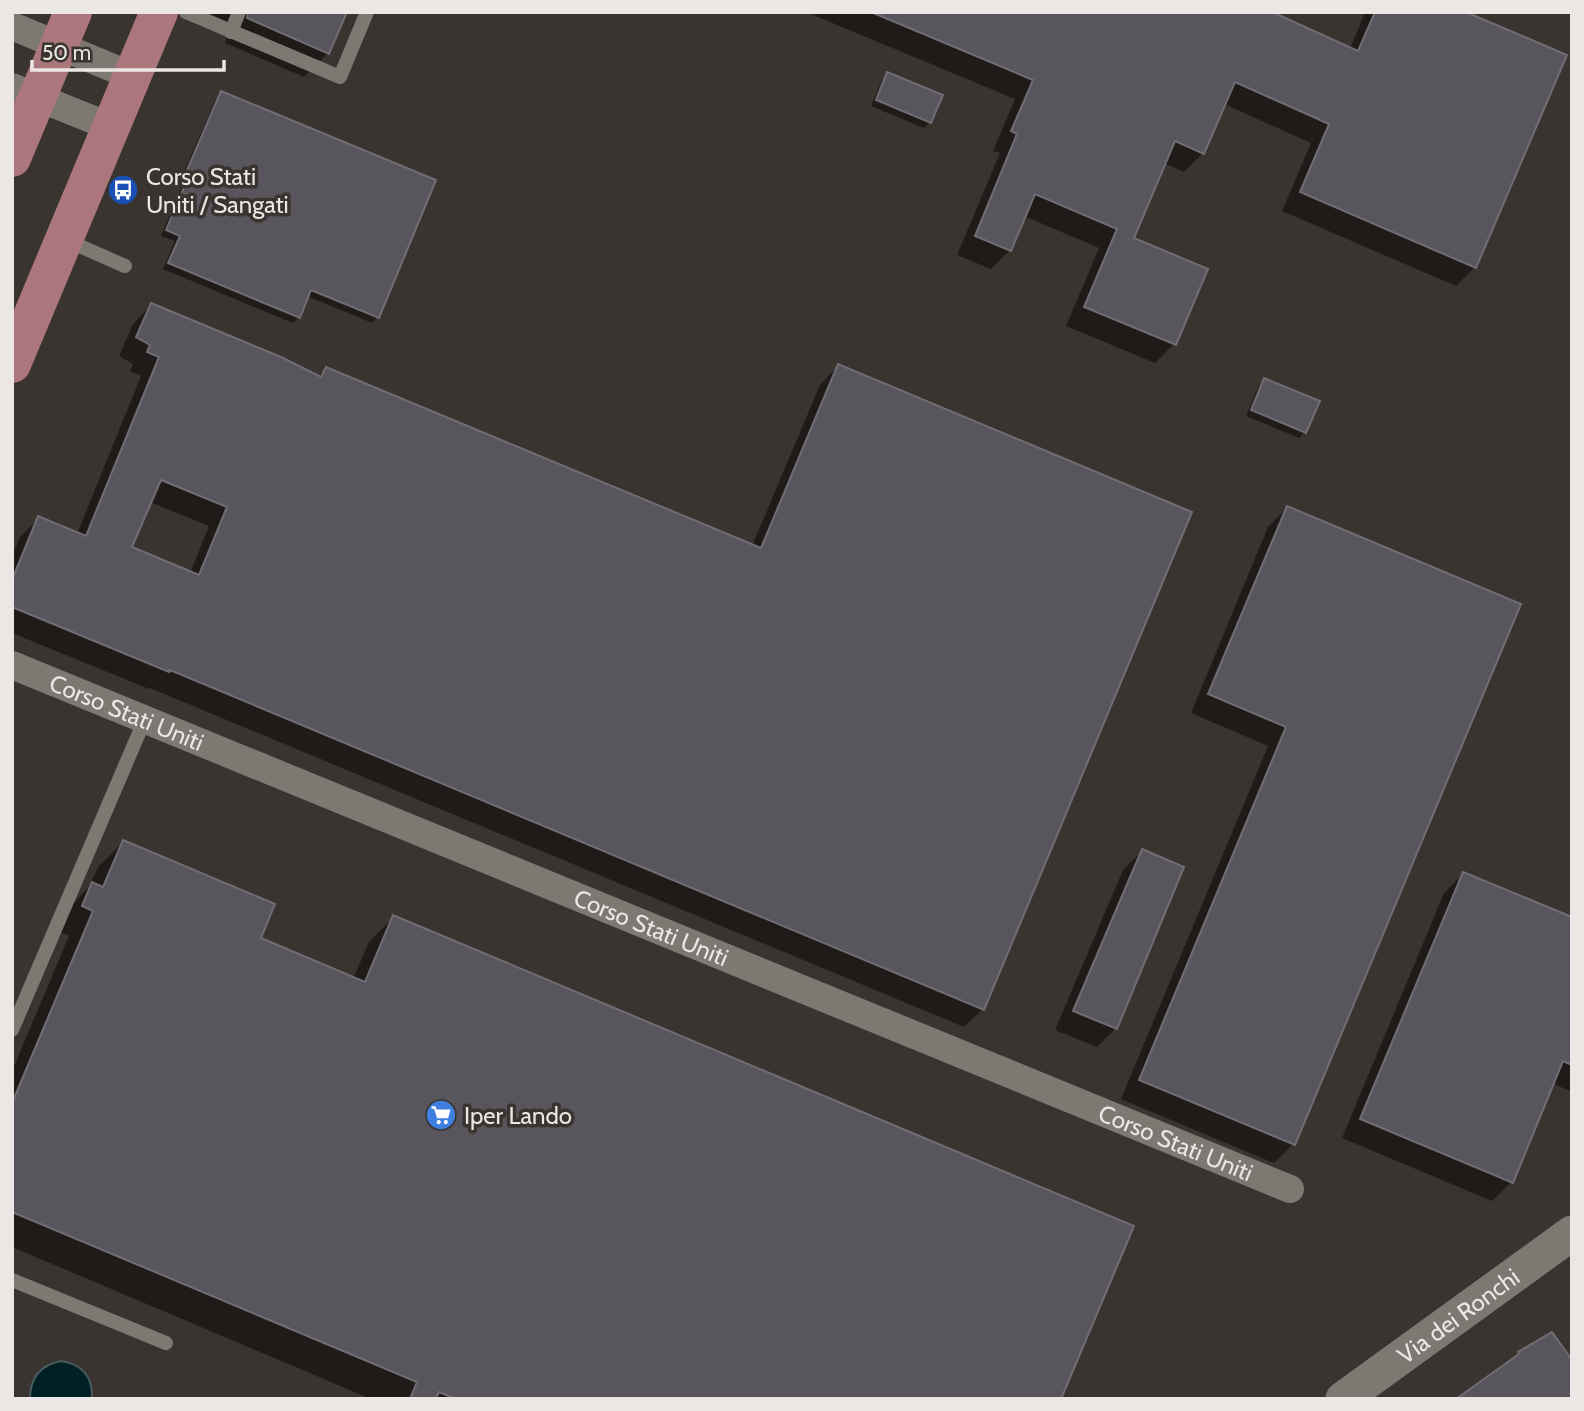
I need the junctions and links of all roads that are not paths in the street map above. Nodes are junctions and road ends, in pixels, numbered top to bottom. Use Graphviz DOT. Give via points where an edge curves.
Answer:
graph roads {
  1 [pos="159,12"];
  2 [pos="186,12"];
  3 [pos="239,12"];
  4 [pos="367,12"];
  5 [pos="12,26"];
  6 [pos="66,29"];
  7 [pos="231,32"];
  8 [pos="132,76"];
  9 [pos="25,92"];
  10 [pos="111,127"];
  11 [pos="12,158"];
  12 [pos="65,240"];
  13 [pos="125,266"];
  14 [pos="12,364"];
  15 [pos="12,665"];
  16 [pos="145,719"];
  17 [pos="12,1030"];
  18 [pos="1290,1189"];
  19 [pos="1572,1233"];
  20 [pos="12,1280"];
  21 [pos="166,1343"];
  22 [pos="1343,1399"];
  1 -- 8 [label="main road"];
  2 -- 7 [label="lane"];
  3 -- 7 [label="lane"];
  4 -- 7 [label="lane" via="340,77"];
  5 -- 6 [label="street"];
  6 -- 8 [label="street"];
  6 -- 9 [label="main road"];
  8 -- 10 [label="main road"];
  9 -- 10 [label="street"];
  9 -- 11 [label="main road"];
  10 -- 12 [label="main road"];
  12 -- 13 [label="lane"];
  12 -- 14 [label="main road"];
  15 -- 16 [label="street, Corso Stati Uniti"];
  16 -- 17 [label="lane"];
  16 -- 18 [label="street, Corso Stati Uniti"];
  19 -- 22 [label="street, Via dei Ronchi"];
  20 -- 21 [label="lane"];
}
